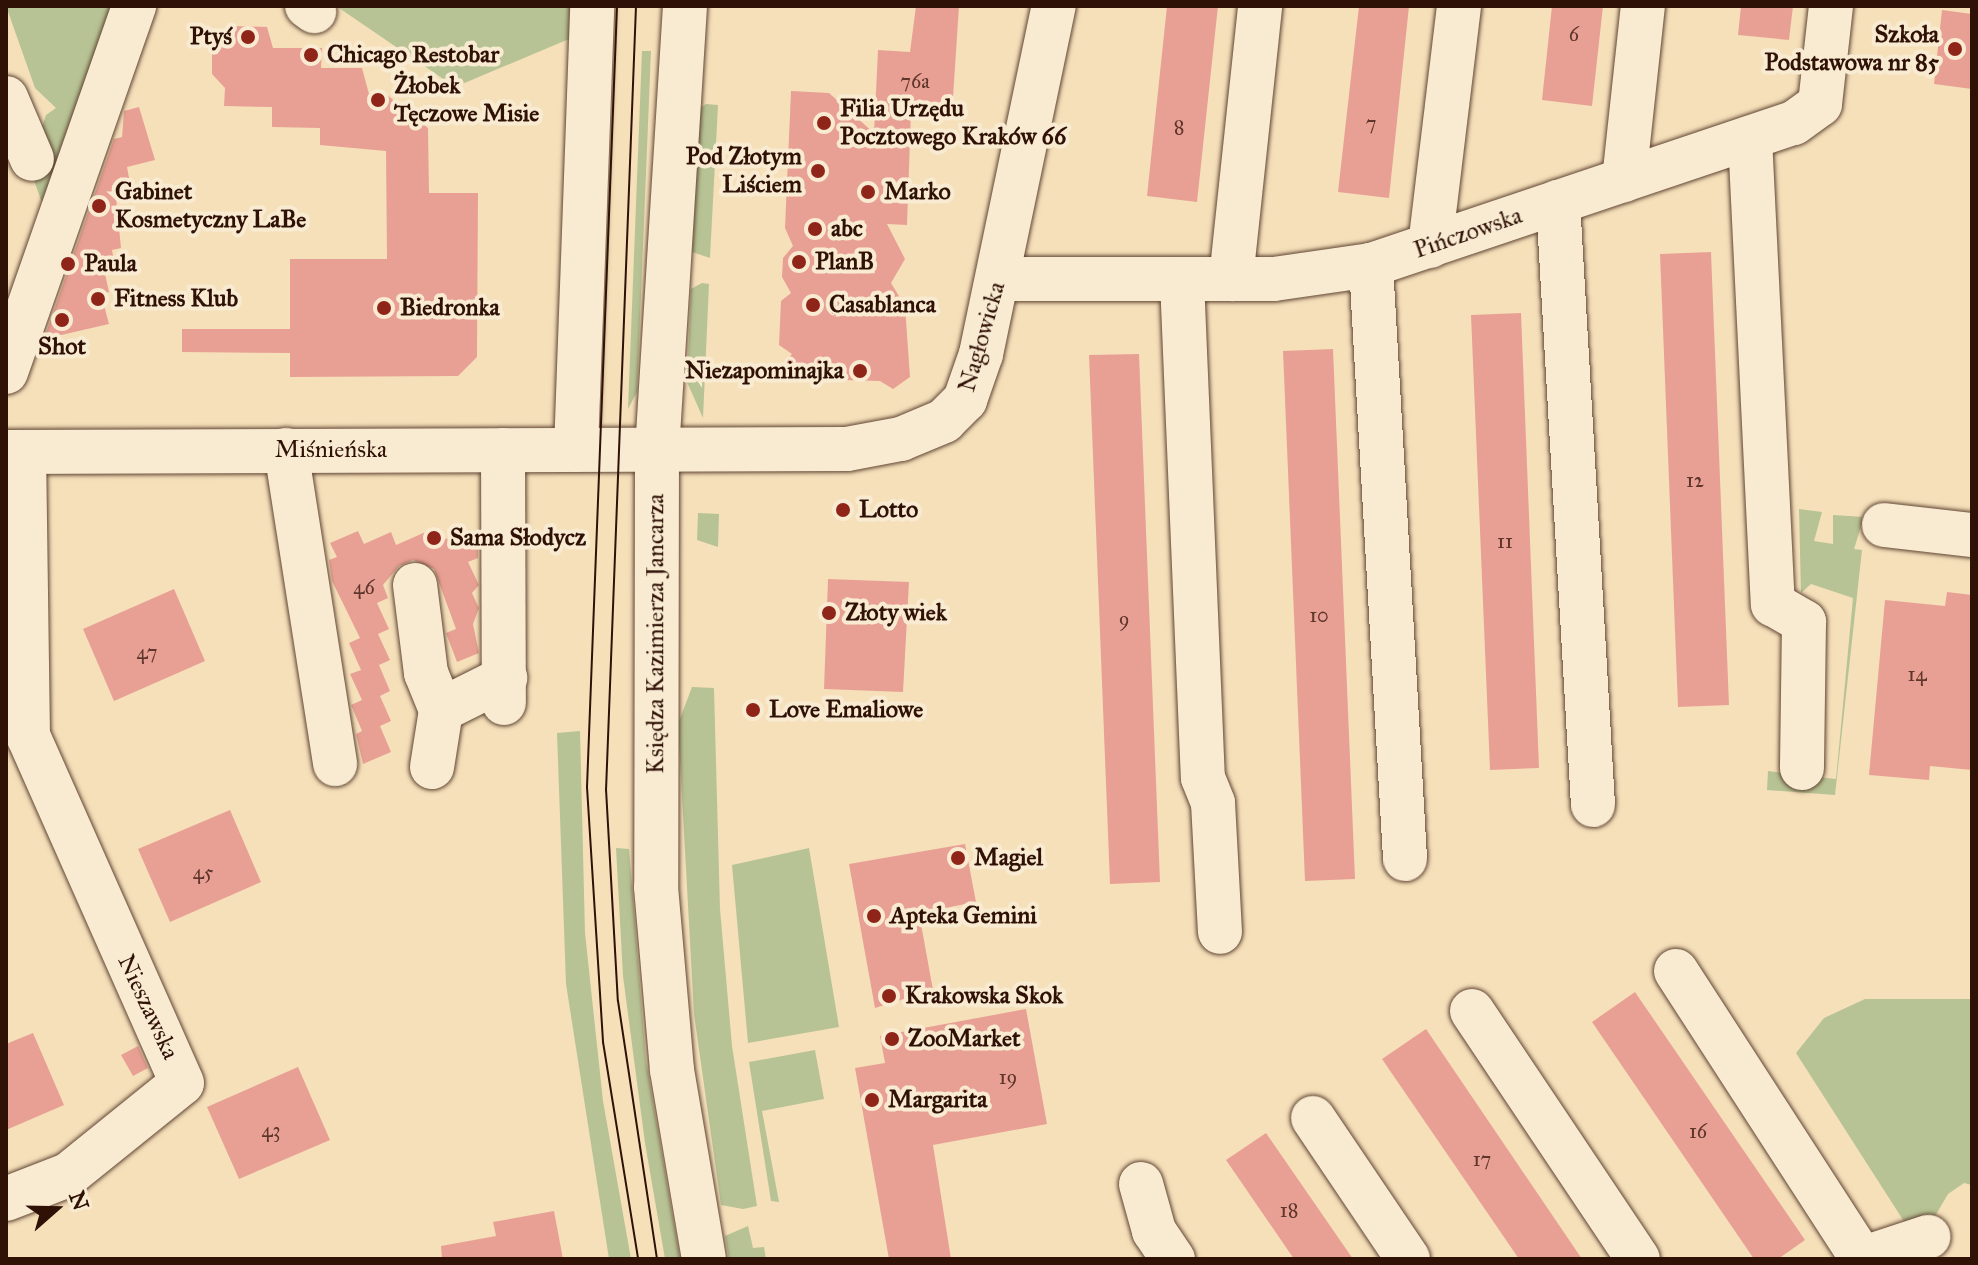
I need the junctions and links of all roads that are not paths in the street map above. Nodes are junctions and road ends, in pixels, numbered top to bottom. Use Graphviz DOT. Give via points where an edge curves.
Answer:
graph roads {
  1 [pos="134,6"];
  2 [pos="307,6"];
  3 [pos="314,6"];
  4 [pos="592,6"];
  5 [pos="685,6"];
  6 [pos="1054,6"];
  7 [pos="1260,6"];
  8 [pos="1459,6"];
  9 [pos="1643,6"];
  10 [pos="1831,6"];
  11 [pos="6,98"];
  12 [pos="1750,138"];
  13 [pos="32,159"];
  14 [pos="1624,180"];
  15 [pos="1558,202"];
  16 [pos="1430,246"];
  17 [pos="1371,265"];
  18 [pos="1000,279"];
  19 [pos="1231,279"];
  20 [pos="1182,280"];
  21 [pos="6,372"];
  22 [pos="286,450"];
  23 [pos="503,450"];
  24 [pos="576,450"];
  25 [pos="657,450"];
  26 [pos="15,452"];
  27 [pos="1884,525"];
  28 [pos="1972,535"];
  29 [pos="415,585"];
  30 [pos="441,710"];
  31 [pos="17,738"];
  32 [pos="335,764"];
  33 [pos="432,767"];
  34 [pos="1802,768"];
  35 [pos="1593,805"];
  36 [pos="1405,859"];
  37 [pos="1220,932"];
  38 [pos="1676,971"];
  39 [pos="1472,1011"];
  40 [pos="1313,1118"];
  41 [pos="1141,1184"];
  42 [pos="6,1199"];
  43 [pos="1928,1237"];
  44 [pos="704,1259"];
  45 [pos="1173,1259"];
  46 [pos="1408,1259"];
  47 [pos="1638,1259"];
  48 [pos="1862,1259"];
  1 -- 21 [label="street"];
  2 -- 3 [label="street"];
  4 -- 24 [label="street"];
  5 -- 25 [label="street, Księdza Kazimierza Jancarza"];
  6 -- 18 [label="street, Nagłowicka"];
  7 -- 19 [label="street"];
  8 -- 16 [label="street"];
  9 -- 14 [label="street"];
  10 -- 12 [label="street, Pińczowska" via="1820,104 1794,123"];
  11 -- 13 [label="street"];
  12 -- 14 [label="street, Pińczowska"];
  12 -- 34 [label="street" via="1773,604 1804,622"];
  14 -- 15 [label="street, Pińczowska"];
  15 -- 16 [label="street, Pińczowska"];
  15 -- 35 [label="street"];
  16 -- 17 [label="street, Pińczowska"];
  17 -- 19 [label="street, Pińczowska"];
  17 -- 36 [label="street"];
  18 -- 20 [label="street, Pińczowska"];
  18 -- 25 [label="street, Nagłowicka" via="965,400 944,421 901,439 847,449"];
  19 -- 20 [label="street, Pińczowska"];
  20 -- 37 [label="street" via="1203,778 1213,803"];
  22 -- 23 [label="street, Miśnieńska"];
  22 -- 26 [label="street, Miśnieńska"];
  22 -- 32 [label="street"];
  23 -- 24 [label="street, Miśnieńska"];
  23 -- 30 [label="street" via="504,690"];
  24 -- 25 [label="street, Miśnieńska"];
  25 -- 44 [label="street, Księdza Kazimierza Jancarza" via="656,887 672,1070"];
  26 -- 31 [label="street, Nieszawska"];
  27 -- 28 [label="street"];
  29 -- 30 [label="street" via="426,673"];
  30 -- 33 [label="street"];
  31 -- 42 [label="street, Nieszawska" via="182,1083 68,1175"];
  38 -- 48 [label="street"];
  39 -- 47 [label="street"];
  40 -- 46 [label="street"];
  41 -- 45 [label="street" via="1154,1231"];
  43 -- 48 [label="street"];
}
